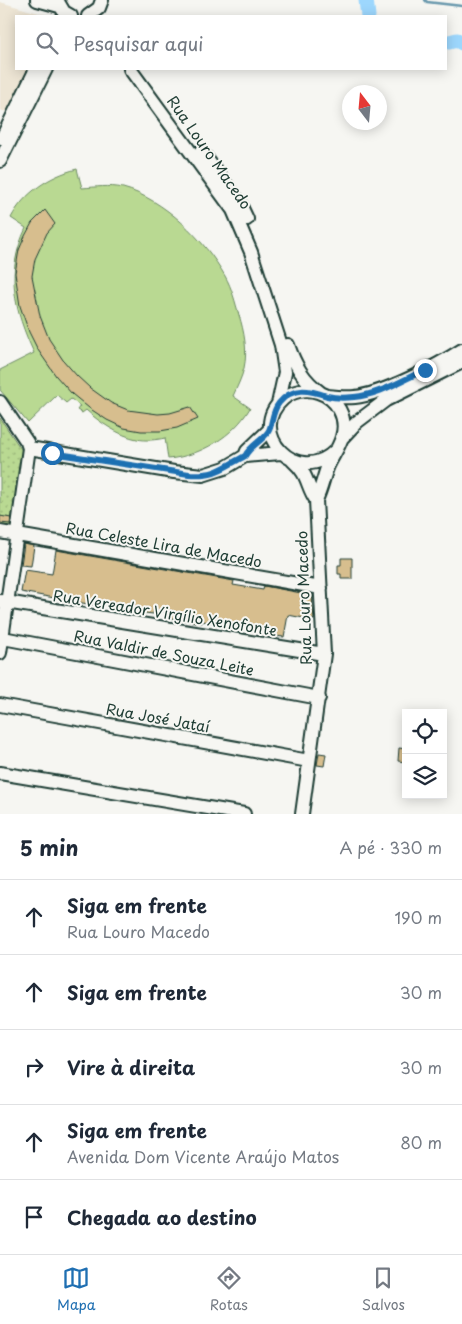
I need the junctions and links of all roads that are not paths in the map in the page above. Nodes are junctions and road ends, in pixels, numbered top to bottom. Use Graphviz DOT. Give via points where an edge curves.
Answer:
graph roads {
  1 [pos="37,0"];
  2 [pos="102,8"];
  3 [pos="63,10"];
  4 [pos="90,15"];
  5 [pos="35,70"];
  6 [pos="45,70"];
  7 [pos="131,70"];
  8 [pos="142,70"];
  9 [pos="10,119"];
  10 [pos="0,143"];
  11 [pos="0,161"];
  12 [pos="462,350"];
  13 [pos="462,362"];
  14 [pos="324,394"];
  15 [pos="0,402"];
  16 [pos="278,404"];
  17 [pos="270,429"];
  18 [pos="342,438"];
  19 [pos="29,448"];
  20 [pos="336,450"];
  21 [pos="282,453"];
  22 [pos="245,456"];
  23 [pos="293,461"];
  24 [pos="316,500"];
  25 [pos="0,532"];
  26 [pos="17,535"];
  27 [pos="321,588"];
  28 [pos="4,602"];
  29 [pos="2,638"];
  30 [pos="0,654"];
  31 [pos="324,654"];
  32 [pos="319,698"];
  33 [pos="0,705"];
  34 [pos="309,761"];
  35 [pos="0,773"];
  36 [pos="244,814"];
  37 [pos="302,814"];
  1 -- 3 [label="street"];
  2 -- 4 [label="street"];
  5 -- 9 [label="street"];
  6 -- 9 [label="street"];
  7 -- 16 [label="street, Rua Louro Macedo" via="233,210 242,228 283,354 285,372"];
  8 -- 14 [label="street, Rua Louro Macedo" via="239,202 259,249 294,361 311,385"];
  9 -- 10 [label="street"];
  9 -- 11 [label="street"];
  12 -- 14 [label="street" via="376,392 356,397"];
  13 -- 18 [label="street" via="386,400"];
  14 -- 16 [label="street" via="301,390"];
  14 -- 18 [label="street" via="340,411 344,424"];
  15 -- 19 [label="street"];
  16 -- 17 [label="street"];
  17 -- 21 [label="street"];
  17 -- 22 [label="street"];
  18 -- 20 [label="street"];
  19 -- 22 [label="street" via="203,475 225,468"];
  19 -- 26 [label="street"];
  20 -- 23 [label="street" via="320,461 306,464"];
  20 -- 24 [label="street, Rua Louro Macedo"];
  21 -- 22 [label="street"];
  21 -- 23 [label="street"];
  23 -- 24 [label="street, Rua Louro Macedo" via="306,476"];
  24 -- 27 [label="street, Rua Louro Macedo"];
  25 -- 26 [label="street, Rua Celeste Lira de Macedo"];
  26 -- 27 [label="street, Rua Celeste Lira de Macedo"];
  26 -- 28 [label="street"];
  27 -- 31 [label="street, Rua Louro Macedo"];
  28 -- 29 [label="street"];
  28 -- 31 [label="street, Rua Vereador Virgílio Xenofonte"];
  29 -- 30 [label="street"];
  29 -- 32 [label="street, Rua Valdir de Souza Leite"];
  31 -- 32 [label="street, Rua Louro Macedo"];
  32 -- 34 [label="street, Rua Louro Macedo"];
  33 -- 34 [label="street, Rua José Jataí"];
  34 -- 37 [label="street, Rua Louro Macedo"];
  35 -- 36 [label="street"];
}
